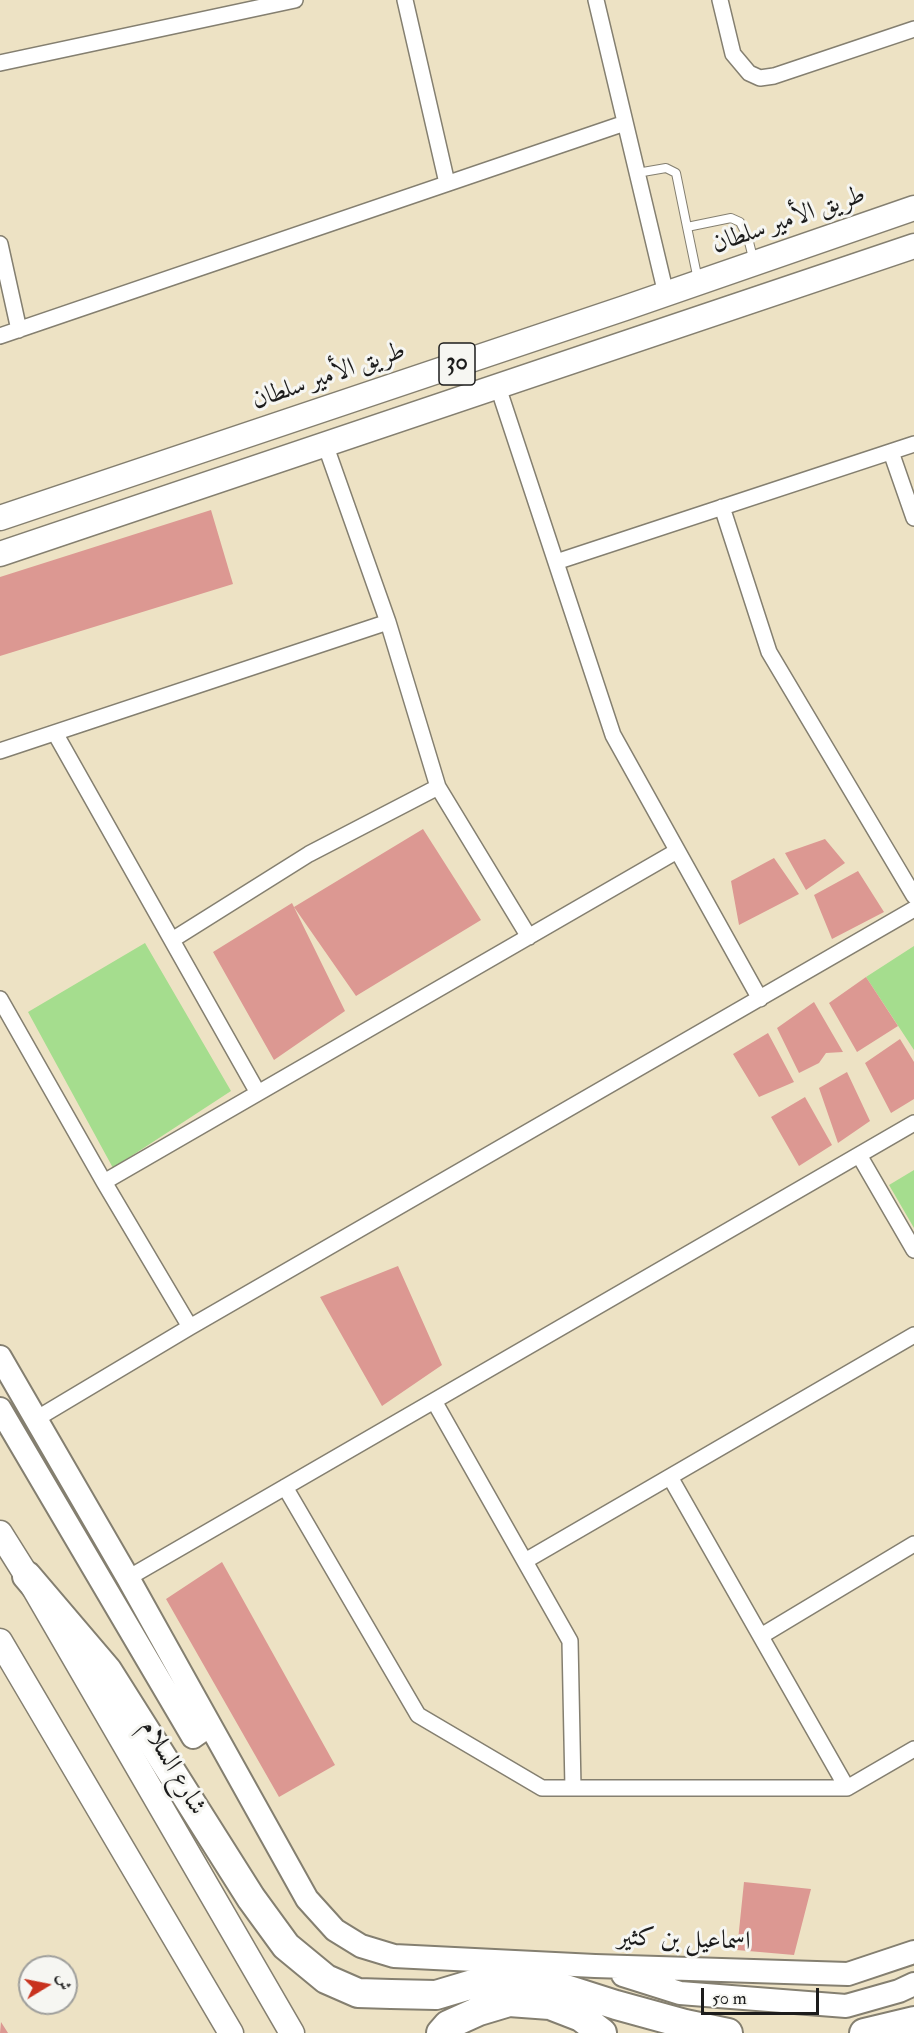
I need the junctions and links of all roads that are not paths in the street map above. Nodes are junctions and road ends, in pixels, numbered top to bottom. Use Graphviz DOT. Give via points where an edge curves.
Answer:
graph roads {
  1 [pos="295,0"];
  2 [pos="405,0"];
  3 [pos="596,0"];
  4 [pos="720,0"];
  5 [pos="914,29"];
  6 [pos="0,63"];
  7 [pos="625,123"];
  8 [pos="637,173"];
  9 [pos="447,183"];
  10 [pos="914,208"];
  11 [pos="687,227"];
  12 [pos="0,244"];
  13 [pos="914,246"];
  14 [pos="754,263"];
  15 [pos="699,282"];
  16 [pos="666,294"];
  17 [pos="19,330"];
  18 [pos="0,336"];
  19 [pos="498,387"];
  20 [pos="325,444"];
  21 [pos="914,444"];
  22 [pos="891,452"];
  23 [pos="722,507"];
  24 [pos="0,518"];
  25 [pos="914,518"];
  26 [pos="0,554"];
  27 [pos="556,562"];
  28 [pos="388,622"];
  29 [pos="55,733"];
  30 [pos="0,751"];
  31 [pos="438,788"];
  32 [pos="677,851"];
  33 [pos="914,896"];
  34 [pos="914,909"];
  35 [pos="529,937"];
  36 [pos="172,940"];
  37 [pos="0,999"];
  38 [pos="760,999"];
  39 [pos="258,1093"];
  40 [pos="914,1123"];
  41 [pos="859,1155"];
  42 [pos="104,1182"];
  43 [pos="914,1250"];
  44 [pos="190,1327"];
  45 [pos="914,1335"];
  46 [pos="0,1357"];
  47 [pos="434,1401"];
  48 [pos="0,1409"];
  49 [pos="36,1419"];
  50 [pos="670,1477"];
  51 [pos="285,1487"];
  52 [pos="0,1533"];
  53 [pos="914,1544"];
  54 [pos="525,1561"];
  55 [pos="27,1575"];
  56 [pos="128,1578"];
  57 [pos="761,1636"];
  58 [pos="0,1641"];
  59 [pos="0,1650"];
  60 [pos="28,1689"];
  61 [pos="210,1725"];
  62 [pos="914,1749"];
  63 [pos="573,1788"];
  64 [pos="847,1788"];
  65 [pos="914,1952"];
  66 [pos="596,1966"];
  67 [pos="914,1984"];
  68 [pos="914,2021"];
  69 [pos="231,2033"];
  70 [pos="292,2033"];
  71 [pos="441,2033"];
  72 [pos="602,2033"];
  73 [pos="728,2033"];
  74 [pos="864,2033"];
  1 -- 6 [label="street"];
  2 -- 9 [label="street"];
  3 -- 7 [label="street"];
  4 -- 5 [label="street" via="733,54 749,73 759,78"];
  7 -- 8 [label="street"];
  7 -- 9 [label="street"];
  8 -- 11 [label="lane" via="666,168 676,173"];
  8 -- 16 [label="street"];
  9 -- 17 [label="street"];
  10 -- 14 [label="main road, طريق الأمير سلطان / 30"];
  11 -- 14 [label="lane" via="730,218 740,222"];
  11 -- 15 [label="lane"];
  12 -- 17 [label="street"];
  13 -- 19 [label="main road, 30"];
  14 -- 15 [label="main road, طريق الأمير سلطان / 30"];
  15 -- 16 [label="main road, طريق الأمير سلطان / 30"];
  16 -- 24 [label="main road, طريق الأمير سلطان / 30"];
  17 -- 18 [label="street"];
  19 -- 20 [label="main road, 30"];
  19 -- 27 [label="street"];
  20 -- 26 [label="main road, 30"];
  20 -- 28 [label="street"];
  21 -- 22 [label="street"];
  22 -- 23 [label="street"];
  22 -- 25 [label="street"];
  23 -- 27 [label="street"];
  23 -- 33 [label="street" via="769,652"];
  27 -- 32 [label="street" via="612,735"];
  28 -- 29 [label="street"];
  28 -- 31 [label="street"];
  29 -- 30 [label="street"];
  29 -- 36 [label="street"];
  31 -- 35 [label="street"];
  31 -- 36 [label="street" via="309,854"];
  32 -- 35 [label="street"];
  32 -- 38 [label="street"];
  34 -- 38 [label="street"];
  35 -- 39 [label="street"];
  36 -- 39 [label="street"];
  37 -- 42 [label="street"];
  38 -- 44 [label="street"];
  39 -- 42 [label="street"];
  40 -- 41 [label="street"];
  41 -- 43 [label="street"];
  41 -- 47 [label="street"];
  42 -- 44 [label="street"];
  44 -- 49 [label="street"];
  45 -- 50 [label="street"];
  46 -- 49 [label="main road"];
  47 -- 51 [label="street"];
  47 -- 54 [label="street"];
  48 -- 61 [label="main road" via="193,1737"];
  49 -- 56 [label="main road"];
  50 -- 54 [label="street"];
  50 -- 57 [label="street"];
  51 -- 56 [label="street"];
  51 -- 63 [label="street" via="418,1715 542,1788"];
  52 -- 55 [label="main road, شارع السلام"];
  53 -- 57 [label="street"];
  54 -- 63 [label="street" via="570,1641"];
  55 -- 70 [label="main road, شارع السلام"];
  55 -- 73 [label="highway" via="107,1670 251,1898 286,1946 327,1979 358,1993 436,1995 483,1981 547,1983"];
  56 -- 61 [label="main road"];
  57 -- 64 [label="street"];
  58 -- 60 [label="main road"];
  59 -- 60 [label="main road"];
  60 -- 69 [label="main road"];
  61 -- 66 [label="main road" via="307,1899 335,1930 361,1946 394,1956"];
  62 -- 64 [label="street"];
  63 -- 64 [label="street"];
  65 -- 66 [label="main road, اسماعيل بن كثير" via="848,1974"];
  66 -- 67 [label="main road, اسماعيل بن كثير" via="680,1993 846,2006"];
  68 -- 74 [label="highway"];
  71 -- 72 [label="highway" via="469,2015 509,2002 550,2005 581,2017"];
}
